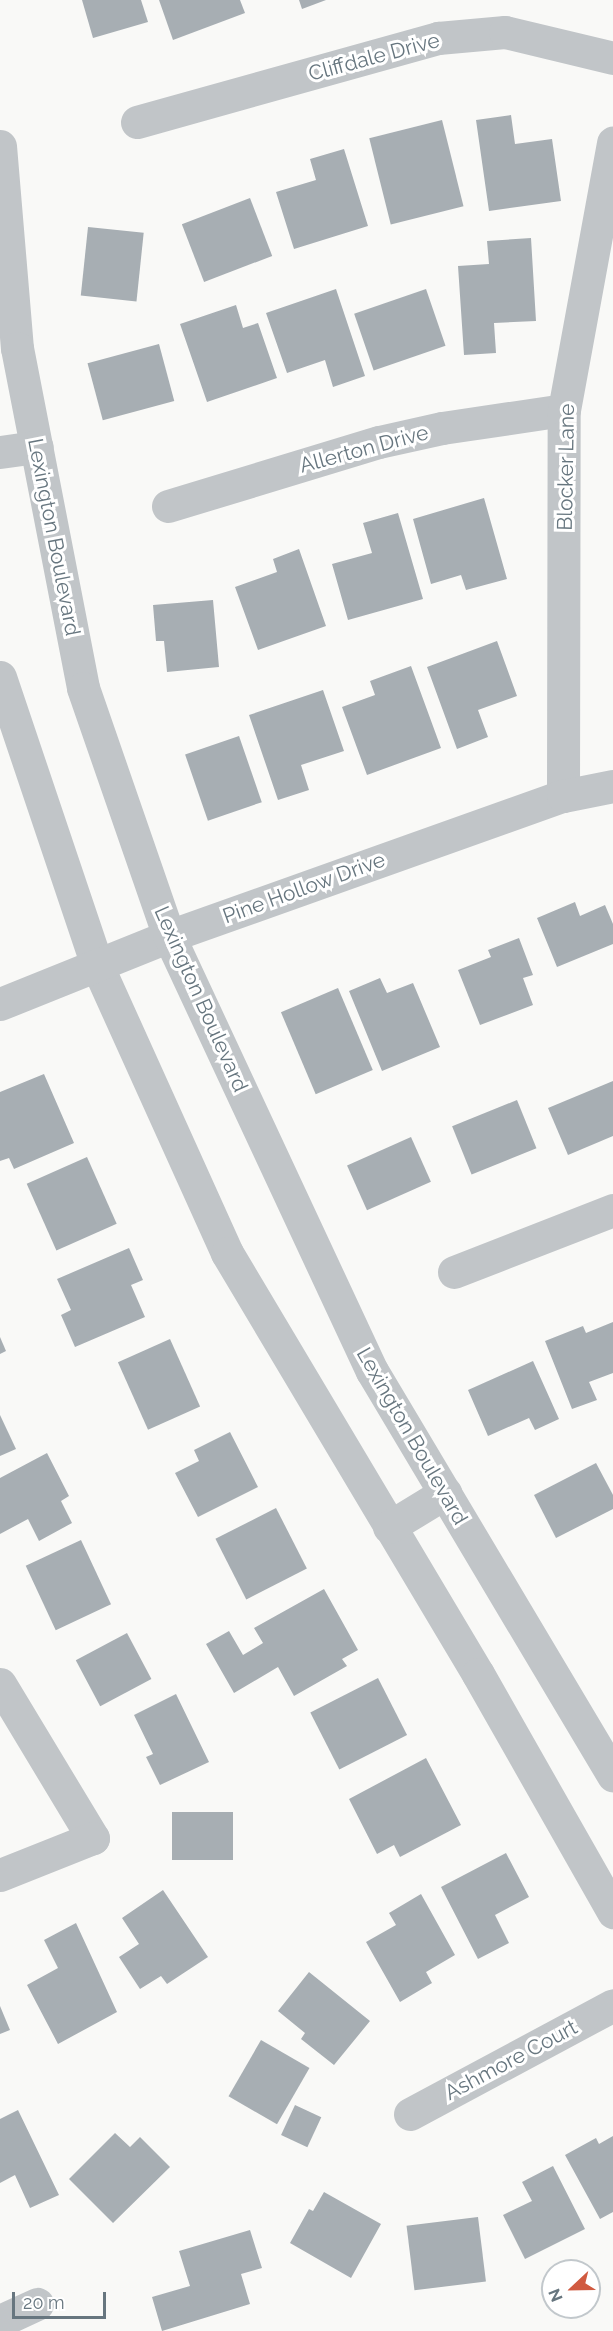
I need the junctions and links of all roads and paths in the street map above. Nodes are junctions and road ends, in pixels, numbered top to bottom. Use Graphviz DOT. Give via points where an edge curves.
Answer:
graph roads {
  1 [pos="613,58"];
  2 [pos="136,122"];
  3 [pos="613,142"];
  4 [pos="0,146"];
  5 [pos="564,410"];
  6 [pos="37,447"];
  7 [pos="0,452"];
  8 [pos="168,506"];
  9 [pos="0,676"];
  10 [pos="613,786"];
  11 [pos="563,796"];
  12 [pos="169,936"];
  13 [pos="97,965"];
  14 [pos="0,1004"];
  15 [pos="613,1210"];
  16 [pos="454,1272"];
  17 [pos="445,1493"];
  18 [pos="389,1527"];
  19 [pos="0,1684"];
  20 [pos="613,1776"];
  21 [pos="0,1875"];
  22 [pos="613,1912"];
  23 [pos="613,2005"];
  24 [pos="410,2114"];
  25 [pos="37,2304"];
  26 [pos="0,2321"];
  1 -- 2 [label="street, Cliffdale Drive" via="505,32 438,38"];
  3 -- 5 [label="street, Blocker Lane"];
  4 -- 6 [label="street, Lexington Boulevard" via="18,348"];
  5 -- 8 [label="street, Allerton Drive" via="442,428 379,442"];
  5 -- 11 [label="street, Blocker Lane"];
  6 -- 7 [label="street"];
  6 -- 12 [label="street, Lexington Boulevard" via="83,688"];
  9 -- 13 [label="street"];
  10 -- 11 [label="street, Pine Hollow Drive"];
  11 -- 12 [label="street, Pine Hollow Drive"];
  12 -- 13 [label="street, Pine Hollow Drive"];
  12 -- 17 [label="street, Lexington Boulevard" via="372,1371"];
  13 -- 14 [label="street, Pine Hollow Drive"];
  13 -- 18 [label="street" via="227,1253"];
  15 -- 16 [label="street"];
  17 -- 18 [label="street"];
  17 -- 20 [label="street, Lexington Boulevard"];
  18 -- 22 [label="street"];
  19 -- 21 [label="street" via="93,1838"];
  23 -- 24 [label="street, Ashmore Court"];
  25 -- 26 [label="street"];
}
